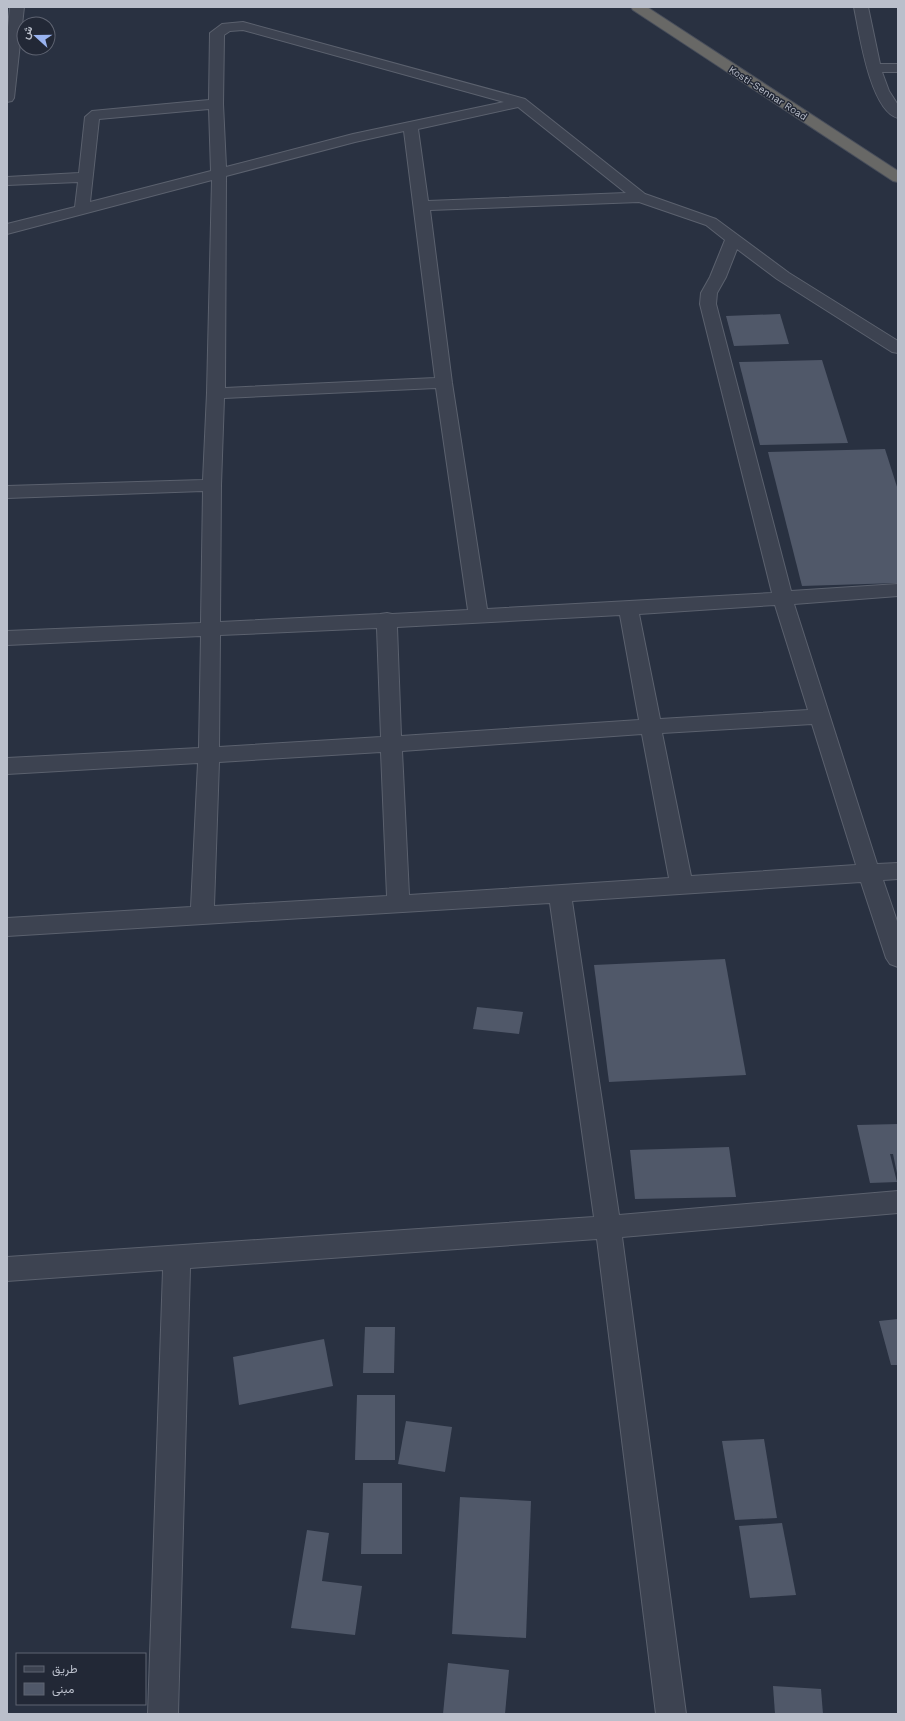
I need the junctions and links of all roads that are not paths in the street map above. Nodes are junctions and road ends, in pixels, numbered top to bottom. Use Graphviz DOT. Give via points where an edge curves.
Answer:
graph roads {
  1 [pos="17,7"];
  2 [pos="638,7"];
  3 [pos="861,7"];
  4 [pos="10,57"];
  5 [pos="875,68"];
  6 [pos="898,68"];
  7 [pos="7,98"];
  8 [pos="520,102"];
  9 [pos="216,104"];
  10 [pos="898,114"];
  11 [pos="410,124"];
  12 [pos="219,174"];
  13 [pos="86,178"];
  14 [pos="898,178"];
  15 [pos="7,181"];
  16 [pos="640,196"];
  17 [pos="422,206"];
  18 [pos="82,209"];
  19 [pos="7,229"];
  20 [pos="733,240"];
  21 [pos="898,348"];
  22 [pos="444,384"];
  23 [pos="216,392"];
  24 [pos="212,485"];
  25 [pos="7,492"];
  26 [pos="898,590"];
  27 [pos="783,598"];
  28 [pos="628,607"];
  29 [pos="478,615"];
  30 [pos="387,619"];
  31 [pos="211,628"];
  32 [pos="7,638"];
  33 [pos="821,716"];
  34 [pos="650,725"];
  35 [pos="392,744"];
  36 [pos="209,756"];
  37 [pos="7,766"];
  38 [pos="898,871"];
  39 [pos="869,872"];
  40 [pos="681,884"];
  41 [pos="560,893"];
  42 [pos="398,904"];
  43 [pos="202,916"];
  44 [pos="7,927"];
  45 [pos="898,958"];
  46 [pos="898,1202"];
  47 [pos="608,1227"];
  48 [pos="177,1256"];
  49 [pos="7,1269"];
  50 [pos="163,1714"];
  51 [pos="671,1714"];
  1 -- 4 [label="street"];
  2 -- 14 [label="highway, Kosti-Sennar Road"];
  3 -- 5 [label="street"];
  4 -- 7 [label="street"];
  5 -- 6 [label="street"];
  5 -- 10 [label="street" via="880,89"];
  8 -- 9 [label="street" via="243,26 227,27 217,33"];
  8 -- 11 [label="street"];
  8 -- 16 [label="street"];
  9 -- 12 [label="street"];
  9 -- 13 [label="street" via="94,115 91,118"];
  11 -- 12 [label="street"];
  11 -- 17 [label="street"];
  12 -- 18 [label="street"];
  12 -- 23 [label="street"];
  13 -- 15 [label="street"];
  13 -- 18 [label="street"];
  16 -- 17 [label="street"];
  16 -- 20 [label="street" via="712,222"];
  17 -- 22 [label="street"];
  18 -- 19 [label="street"];
  20 -- 21 [label="street" via="783,276"];
  20 -- 27 [label="street" via="709,292 708,304"];
  22 -- 23 [label="street"];
  22 -- 29 [label="street"];
  23 -- 24 [label="street"];
  24 -- 25 [label="street"];
  24 -- 31 [label="street"];
  26 -- 27 [label="street"];
  27 -- 28 [label="street"];
  27 -- 33 [label="street"];
  28 -- 29 [label="street"];
  28 -- 34 [label="street"];
  29 -- 30 [label="street"];
  30 -- 31 [label="street"];
  30 -- 35 [label="street"];
  31 -- 32 [label="street"];
  31 -- 36 [label="street"];
  33 -- 34 [label="street"];
  33 -- 39 [label="street"];
  34 -- 35 [label="street"];
  34 -- 40 [label="street"];
  35 -- 36 [label="street"];
  35 -- 42 [label="street"];
  36 -- 37 [label="street"];
  36 -- 43 [label="street"];
  38 -- 39 [label="street"];
  39 -- 40 [label="street"];
  39 -- 45 [label="street"];
  40 -- 41 [label="street"];
  41 -- 42 [label="street"];
  41 -- 47 [label="street"];
  42 -- 43 [label="street"];
  43 -- 44 [label="street"];
  46 -- 47 [label="street"];
  47 -- 48 [label="street"];
  47 -- 51 [label="street"];
  48 -- 49 [label="street"];
  48 -- 50 [label="street"];
}
